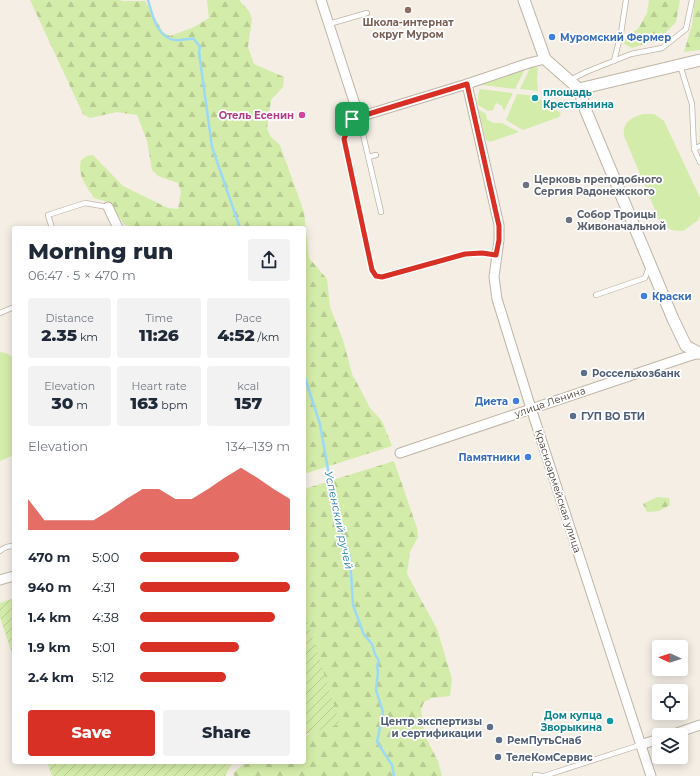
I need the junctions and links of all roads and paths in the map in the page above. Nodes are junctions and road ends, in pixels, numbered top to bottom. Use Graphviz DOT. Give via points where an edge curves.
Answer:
graph roads {
  1 [pos="321,0"];
  2 [pos="524,0"];
  3 [pos="626,0"];
  4 [pos="692,0"];
  5 [pos="367,13"];
  6 [pos="329,24"];
  7 [pos="545,59"];
  8 [pos="700,60"];
  9 [pos="614,61"];
  10 [pos="680,65"];
  11 [pos="570,81"];
  12 [pos="467,84"];
  13 [pos="579,89"];
  14 [pos="359,118"];
  15 [pos="700,146"];
  16 [pos="694,149"];
  17 [pos="376,155"];
  18 [pos="368,157"];
  19 [pos="700,162"];
  20 [pos="108,207"];
  21 [pos="381,212"];
  22 [pos="51,226"];
  23 [pos="117,226"];
  24 [pos="496,255"];
  25 [pos="650,265"];
  26 [pos="596,294"];
  27 [pos="12,308"];
  28 [pos="0,313"];
  29 [pos="700,354"];
  30 [pos="531,408"];
  31 [pos="400,453"];
  32 [pos="12,546"];
  33 [pos="0,551"];
  34 [pos="12,577"];
  35 [pos="0,580"];
  36 [pos="700,726"];
  37 [pos="688,730"];
  38 [pos="652,741"];
  39 [pos="640,745"];
  40 [pos="535,775"];
  41 [pos="543,776"];
  42 [pos="651,776"];
  1 -- 6 [label="street"];
  2 -- 7 [label="street"];
  3 -- 9 [label="lane"];
  4 -- 9 [label="lane" via="686,29 662,48 631,54"];
  5 -- 6 [label="lane"];
  6 -- 14 [label="street"];
  7 -- 11 [label="street"];
  7 -- 12 [label="street"];
  8 -- 10 [label="street"];
  9 -- 11 [label="lane"];
  10 -- 13 [label="street"];
  10 -- 16 [label="lane" via="692,104"];
  11 -- 13 [label="street"];
  12 -- 14 [label="street"];
  12 -- 24 [label="street, Красноармейская улица" via="499,226"];
  13 -- 25 [label="street"];
  14 -- 18 [label="lane"];
  14 -- 24 [label="lane" via="352,119 344,139 372,270 376,276 382,277 465,254"];
  15 -- 16 [label="lane"];
  16 -- 19 [label="lane"];
  17 -- 18 [label="lane"];
  18 -- 21 [label="lane"];
  20 -- 22 [label="lane" via="85,203 48,215"];
  20 -- 23 [label="street"];
  24 -- 30 [label="street, Красноармейская улица" via="494,277 497,300"];
  25 -- 26 [label="lane" via="645,278"];
  25 -- 29 [label="street" via="686,346"];
  27 -- 28 [label="lane"];
  29 -- 30 [label="street, улица Ленина"];
  30 -- 31 [label="street, улица Ленина"];
  30 -- 39 [label="street, Красноармейская улица"];
  32 -- 33 [label="lane"];
  34 -- 35 [label="street"];
  36 -- 37 [label="street"];
  38 -- 39 [label="street"];
  39 -- 41 [label="lane"];
  39 -- 42 [label="street, Красноармейская улица"];
  40 -- 41 [label="lane"];
}
